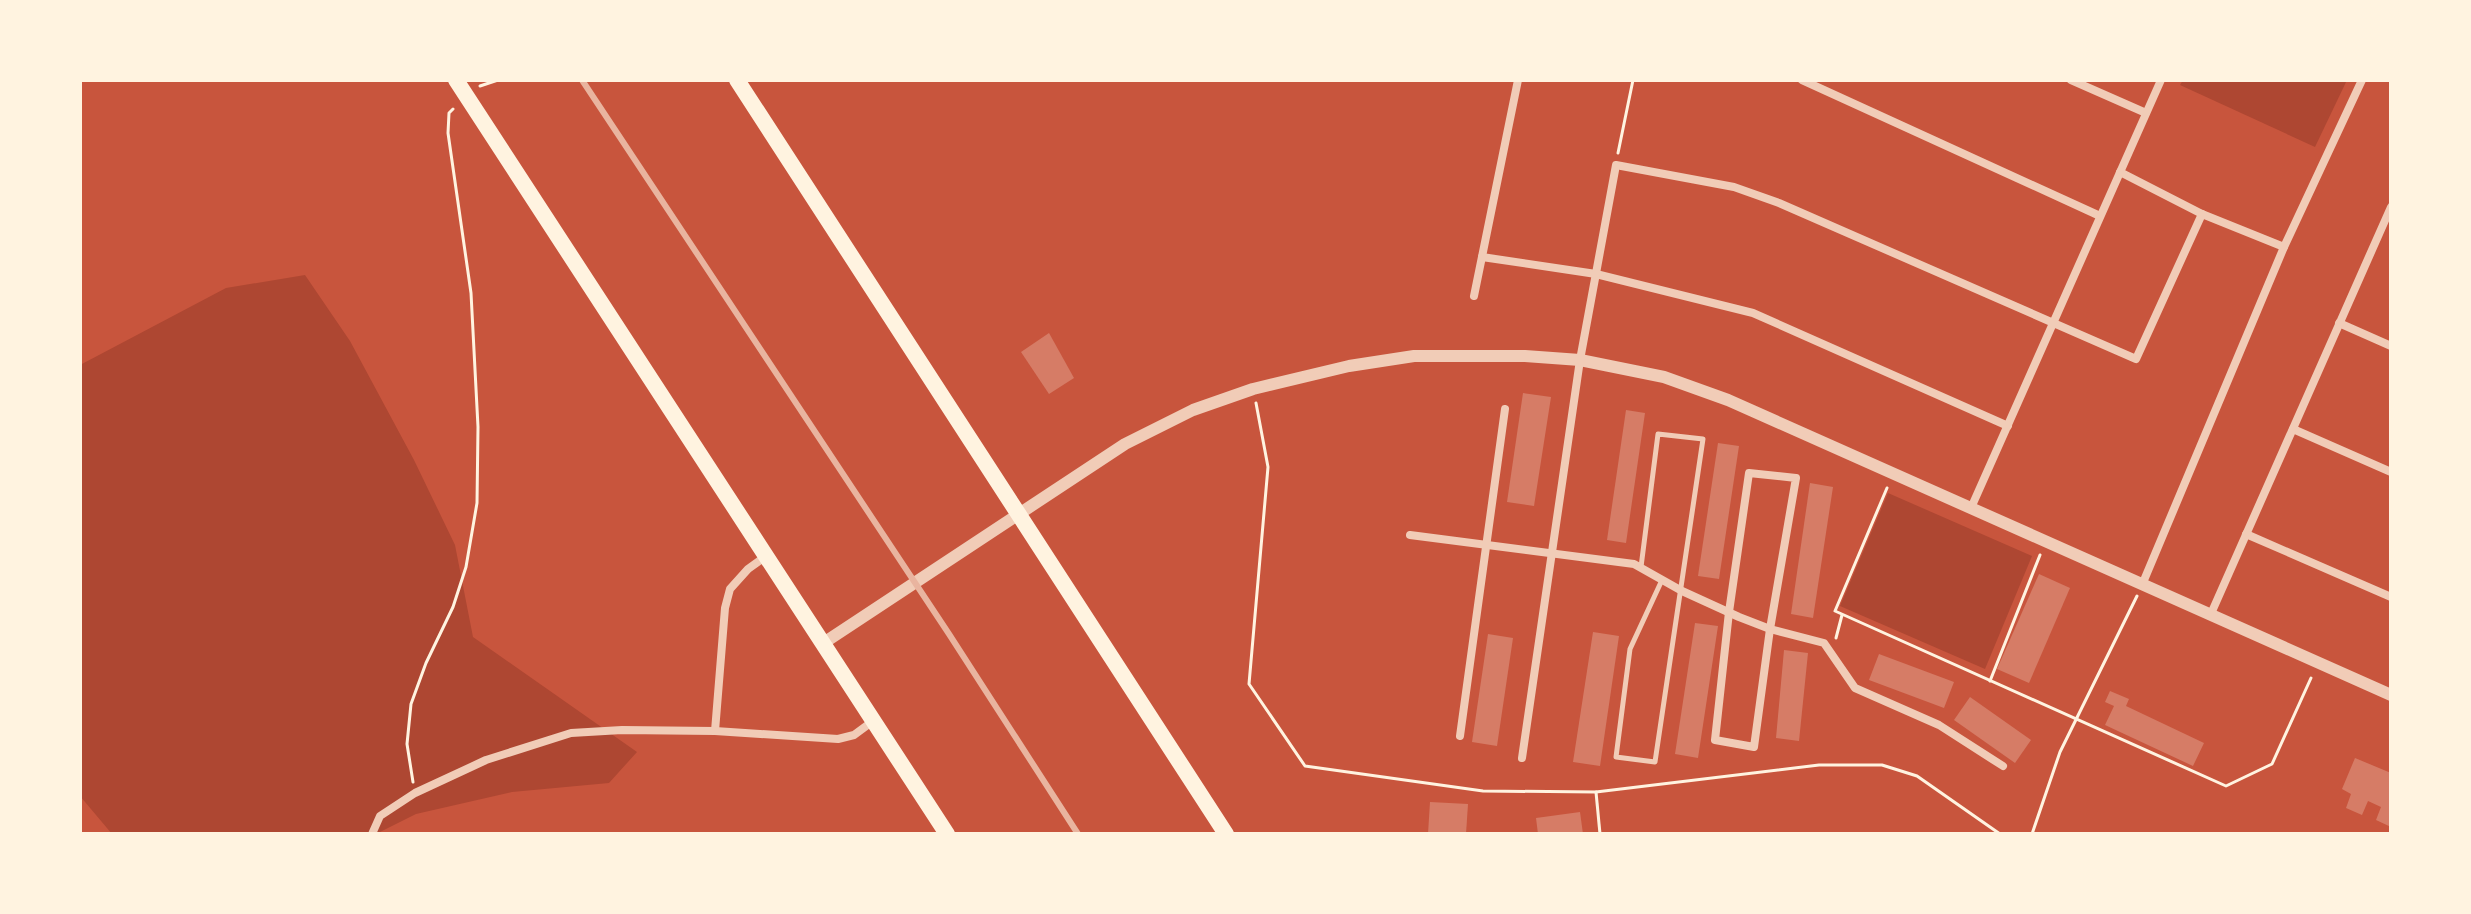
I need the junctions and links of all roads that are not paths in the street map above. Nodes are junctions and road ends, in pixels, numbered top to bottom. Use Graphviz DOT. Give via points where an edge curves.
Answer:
graph roads {
  1 [pos="456,80"];
  2 [pos="737,80"];
  3 [pos="1518,80"];
  4 [pos="1802,80"];
  5 [pos="2071,80"];
  6 [pos="2161,80"];
  7 [pos="2362,80"];
  8 [pos="2146,113"];
  9 [pos="2120,172"];
  10 [pos="2391,207"];
  11 [pos="2202,214"];
  12 [pos="2100,216"];
  13 [pos="2389,220"];
  14 [pos="2284,247"];
  15 [pos="1482,257"];
  16 [pos="1596,274"];
  17 [pos="1474,296"];
  18 [pos="2054,322"];
  19 [pos="2339,323"];
  20 [pos="2391,346"];
  21 [pos="1580,360"];
  22 [pos="1505,409"];
  23 [pos="2008,426"];
  24 [pos="2293,429"];
  25 [pos="2391,472"];
  26 [pos="1971,508"];
  27 [pos="1012,518"];
  28 [pos="2246,534"];
  29 [pos="1410,535"];
  30 [pos="1485,544"];
  31 [pos="1551,552"];
  32 [pos="766,556"];
  33 [pos="1641,568"];
  34 [pos="1662,580"];
  35 [pos="2142,585"];
  36 [pos="1682,591"];
  37 [pos="2391,597"];
  38 [pos="1729,612"];
  39 [pos="2210,616"];
  40 [pos="1770,629"];
  41 [pos="822,644"];
  42 [pos="2391,695"];
  43 [pos="873,721"];
  44 [pos="715,731"];
  45 [pos="1460,736"];
  46 [pos="1522,758"];
  47 [pos="2003,766"];
  48 [pos="372,834"];
  49 [pos="947,834"];
  50 [pos="1226,834"];
  1 -- 32 [label="highway"];
  2 -- 27 [label="highway"];
  3 -- 15 [label="street"];
  4 -- 12 [label="street"];
  5 -- 8 [label="street"];
  6 -- 8 [label="street"];
  7 -- 14 [label="street"];
  8 -- 9 [label="street"];
  9 -- 11 [label="street"];
  9 -- 12 [label="street"];
  10 -- 13 [label="street"];
  11 -- 14 [label="street"];
  11 -- 18 [label="street" via="2136,359"];
  12 -- 18 [label="street"];
  13 -- 19 [label="street"];
  14 -- 35 [label="street"];
  15 -- 16 [label="street"];
  15 -- 17 [label="street"];
  16 -- 18 [label="street" via="1616,165 1734,187 1779,203"];
  16 -- 21 [label="street"];
  16 -- 23 [label="street" via="1753,313"];
  18 -- 23 [label="street"];
  19 -- 20 [label="street"];
  19 -- 24 [label="street"];
  21 -- 26 [label="street" via="1664,377 1728,400"];
  21 -- 27 [label="street" via="1414,356 1253,389 1193,410 1125,444"];
  21 -- 31 [label="street"];
  22 -- 30 [label="street"];
  23 -- 26 [label="street"];
  24 -- 25 [label="street"];
  24 -- 28 [label="street"];
  26 -- 35 [label="street"];
  27 -- 41 [label="street"];
  27 -- 50 [label="highway"];
  28 -- 37 [label="street"];
  28 -- 39 [label="street"];
  29 -- 30 [label="street"];
  30 -- 31 [label="street"];
  30 -- 45 [label="street"];
  31 -- 33 [label="street"];
  31 -- 46 [label="street"];
  32 -- 41 [label="highway"];
  32 -- 44 [label="street" via="730,589"];
  33 -- 34 [label="street"];
  33 -- 36 [label="lane" via="1658,434 1703,439"];
  34 -- 36 [label="street"];
  34 -- 36 [label="lane" via="1630,649 1616,757 1655,762"];
  35 -- 39 [label="street"];
  36 -- 38 [label="street"];
  38 -- 40 [label="street"];
  38 -- 40 [label="street" via="1715,740 1754,747"];
  38 -- 40 [label="street" via="1749,473 1796,478"];
  39 -- 42 [label="street"];
  40 -- 47 [label="street" via="1824,643 1855,688 1939,725"];
  41 -- 43 [label="highway"];
  43 -- 44 [label="street" via="838,739"];
  43 -- 49 [label="highway"];
  44 -- 48 [label="street" via="571,733 486,760 415,793 380,816"];
}
